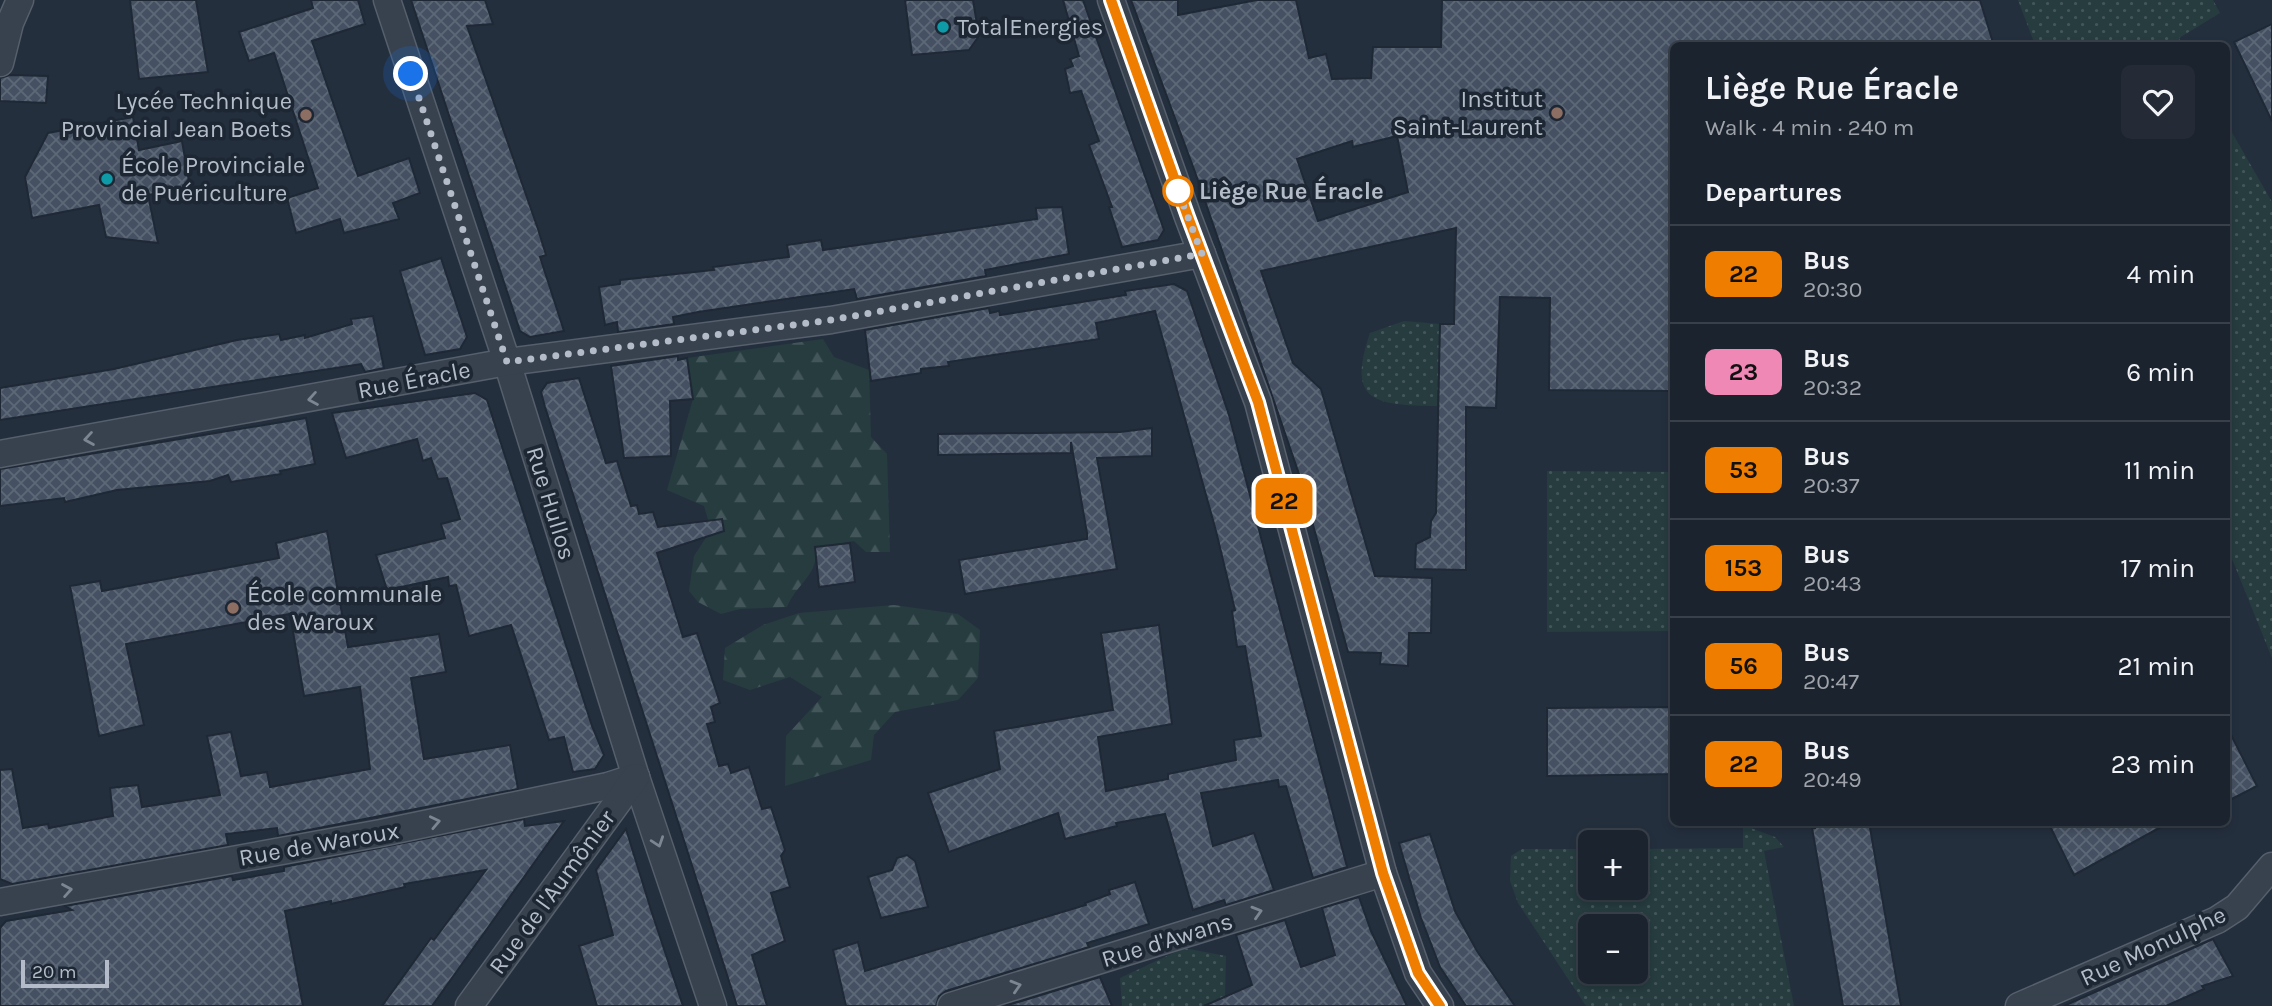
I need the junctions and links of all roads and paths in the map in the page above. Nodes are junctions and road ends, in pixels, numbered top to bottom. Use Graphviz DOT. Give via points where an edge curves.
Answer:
graph roads {
  1 [pos="20,0"];
  2 [pos="387,0"];
  3 [pos="1111,0"];
  4 [pos="0,64"];
  5 [pos="1202,254"];
  6 [pos="507,362"];
  7 [pos="0,454"];
  8 [pos="636,777"];
  9 [pos="2272,866"];
  10 [pos="1383,873"];
  11 [pos="0,902"];
  12 [pos="469,1006"];
  13 [pos="713,1006"];
  14 [pos="951,1006"];
  15 [pos="1440,1006"];
  16 [pos="2019,1006"];
  1 -- 4 [label="street"];
  2 -- 6 [label="street, Rue Hullos"];
  3 -- 5 [label="street"];
  5 -- 6 [label="street, Rue Éracle" via="831,320"];
  5 -- 10 [label="street" via="1258,402"];
  6 -- 7 [label="street, Rue Éracle, one-way"];
  6 -- 8 [label="street, Rue Hullos"];
  11 -- 8 [label="street, Rue de Waroux, one-way" via="382,833"];
  8 -- 12 [label="street, Rue de l'Aumônier"];
  8 -- 13 [label="street, Rue Hullos, one-way"];
  9 -- 16 [label="street, Rue Monulphe" via="2237,907 2217,920"];
  14 -- 10 [label="street, Rue d'Awans, one-way"];
  10 -- 15 [label="street" via="1418,973"];
}
